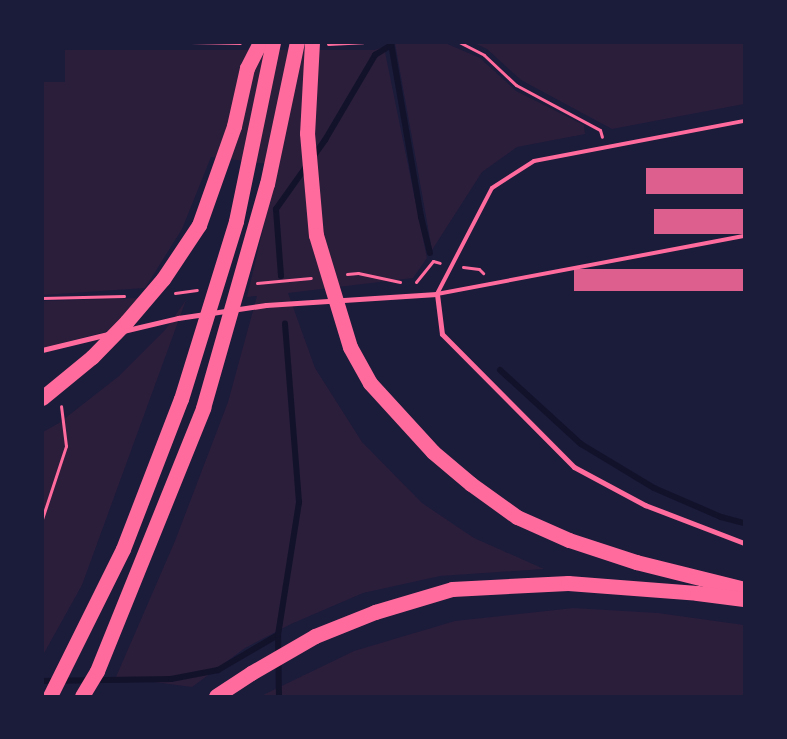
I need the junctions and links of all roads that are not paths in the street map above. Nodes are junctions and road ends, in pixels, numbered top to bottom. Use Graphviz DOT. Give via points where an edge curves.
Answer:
graph roads {
  1 [pos="260,42"];
  2 [pos="273,42"];
  3 [pos="297,42"];
  4 [pos="312,42"];
  5 [pos="744,121"];
  6 [pos="744,236"];
  7 [pos="436,294"];
  8 [pos="42,350"];
  9 [pos="42,398"];
  10 [pos="744,543"];
  11 [pos="744,590"];
  12 [pos="744,599"];
  13 [pos="50,696"];
  14 [pos="82,696"];
  15 [pos="216,696"];
  1 -- 9 [label="highway" via="247,68 234,126 199,225 163,279 127,321 92,357"];
  2 -- 13 [label="highway" via="236,221 181,400 124,549"];
  3 -- 14 [label="highway" via="267,184 203,408 97,671"];
  4 -- 11 [label="highway" via="308,133 316,234 350,347 370,383 433,452 470,484 517,517 569,540 636,562"];
  5 -- 7 [label="lane" via="534,161 492,188"];
  6 -- 7 [label="lane"];
  7 -- 8 [label="street" via="266,305 178,318"];
  7 -- 10 [label="street" via="442,334 574,467 645,505"];
  12 -- 15 [label="highway" via="568,583 452,589 376,612 315,636"];
}
